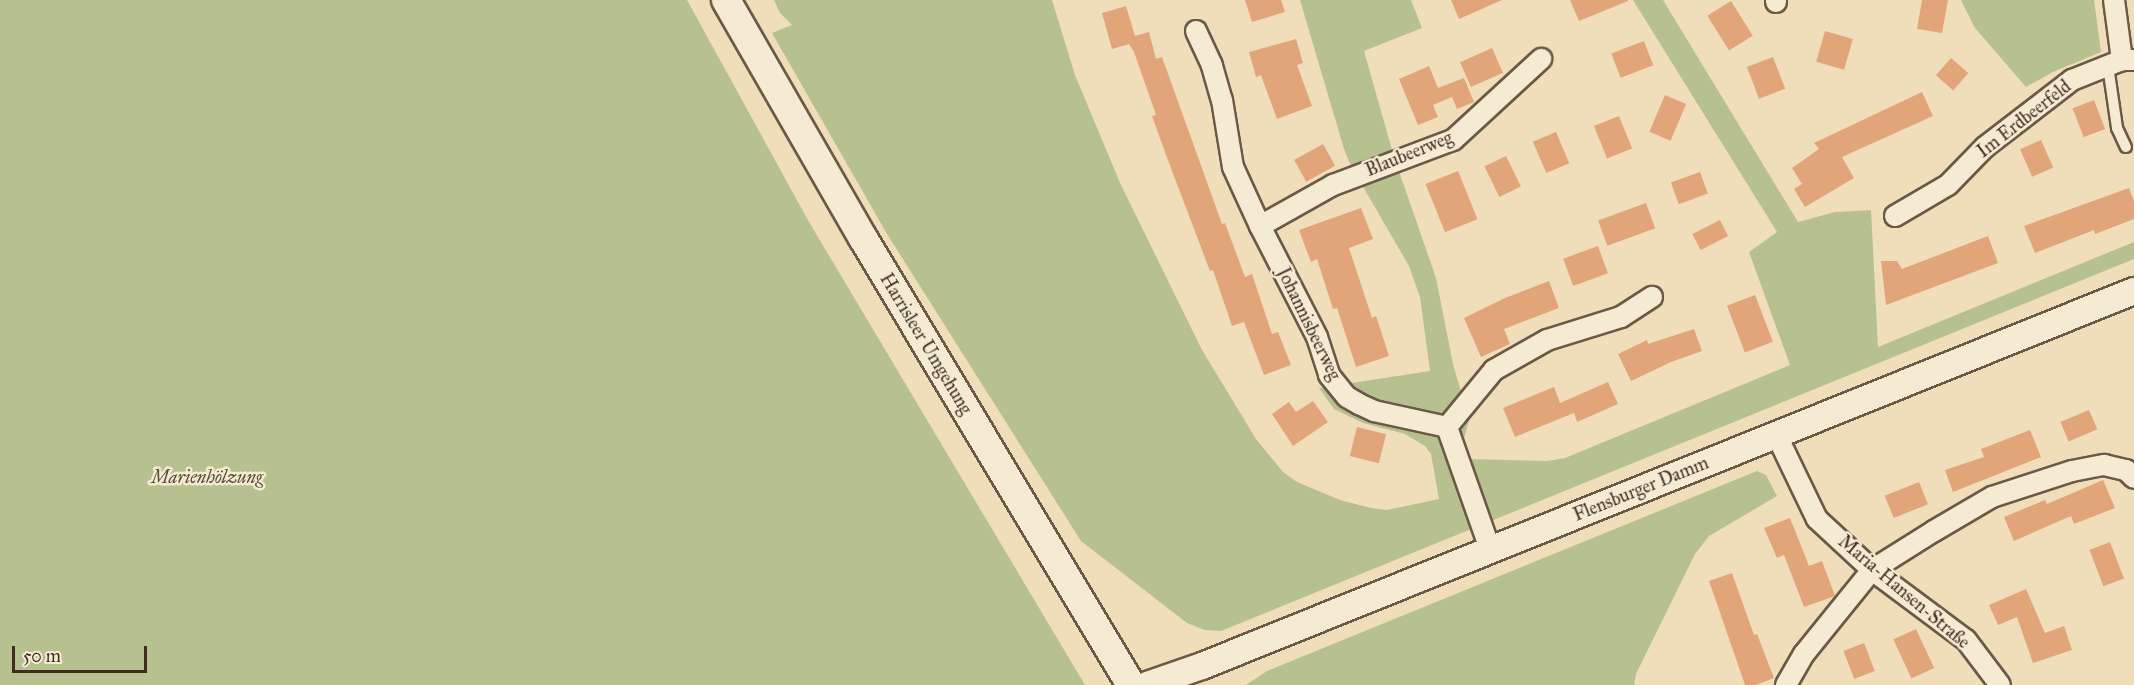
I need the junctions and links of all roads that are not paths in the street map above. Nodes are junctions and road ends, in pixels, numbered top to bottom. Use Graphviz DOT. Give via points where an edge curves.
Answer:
graph roads {
  1 [pos="726,0"];
  2 [pos="2114,0"];
  3 [pos="1196,31"];
  4 [pos="1541,59"];
  5 [pos="2121,62"];
  6 [pos="2126,147"];
  7 [pos="1895,216"];
  8 [pos="1260,226"];
  9 [pos="2134,291"];
  10 [pos="1652,297"];
  11 [pos="1447,427"];
  12 [pos="1776,436"];
  13 [pos="2134,478"];
  14 [pos="1490,549"];
  15 [pos="1872,570"];
  16 [pos="1237,651"];
  17 [pos="1131,685"];
  18 [pos="1147,685"];
  19 [pos="1200,685"];
  20 [pos="1786,685"];
  21 [pos="2000,685"];
  1 -- 17 [label="main road, Harrisleer Umgehung" via="869,248"];
  2 -- 5 [label="street"];
  3 -- 8 [label="street, Johannisbeerweg" via="1222,100 1233,167"];
  4 -- 8 [label="street, Blaubeerweg" via="1453,140 1333,185"];
  5 -- 6 [label="lane" via="2117,128"];
  5 -- 7 [label="street, Im Erdbeerfeld" via="2072,80 1985,147 1948,185"];
  8 -- 11 [label="street, Johannisbeerweg" via="1317,337 1329,375 1347,397 1374,411"];
  9 -- 12 [label="street, Flensburger Damm"];
  10 -- 11 [label="street" via="1621,317 1547,340 1494,370"];
  11 -- 14 [label="street"];
  12 -- 14 [label="street, Flensburger Damm"];
  12 -- 15 [label="street, Maria-Hansen-Straße" via="1817,519"];
  13 -- 15 [label="street" via="2126,470 2104,465 2072,471 1992,497"];
  14 -- 16 [label="street, Flensburger Damm"];
  15 -- 20 [label="street" via="1804,654"];
  15 -- 21 [label="street, Maria-Hansen-Straße" via="1966,640"];
  16 -- 18 [label="street, Flensburger Damm"];
  16 -- 19 [label="street" via="1207,674"];
}
